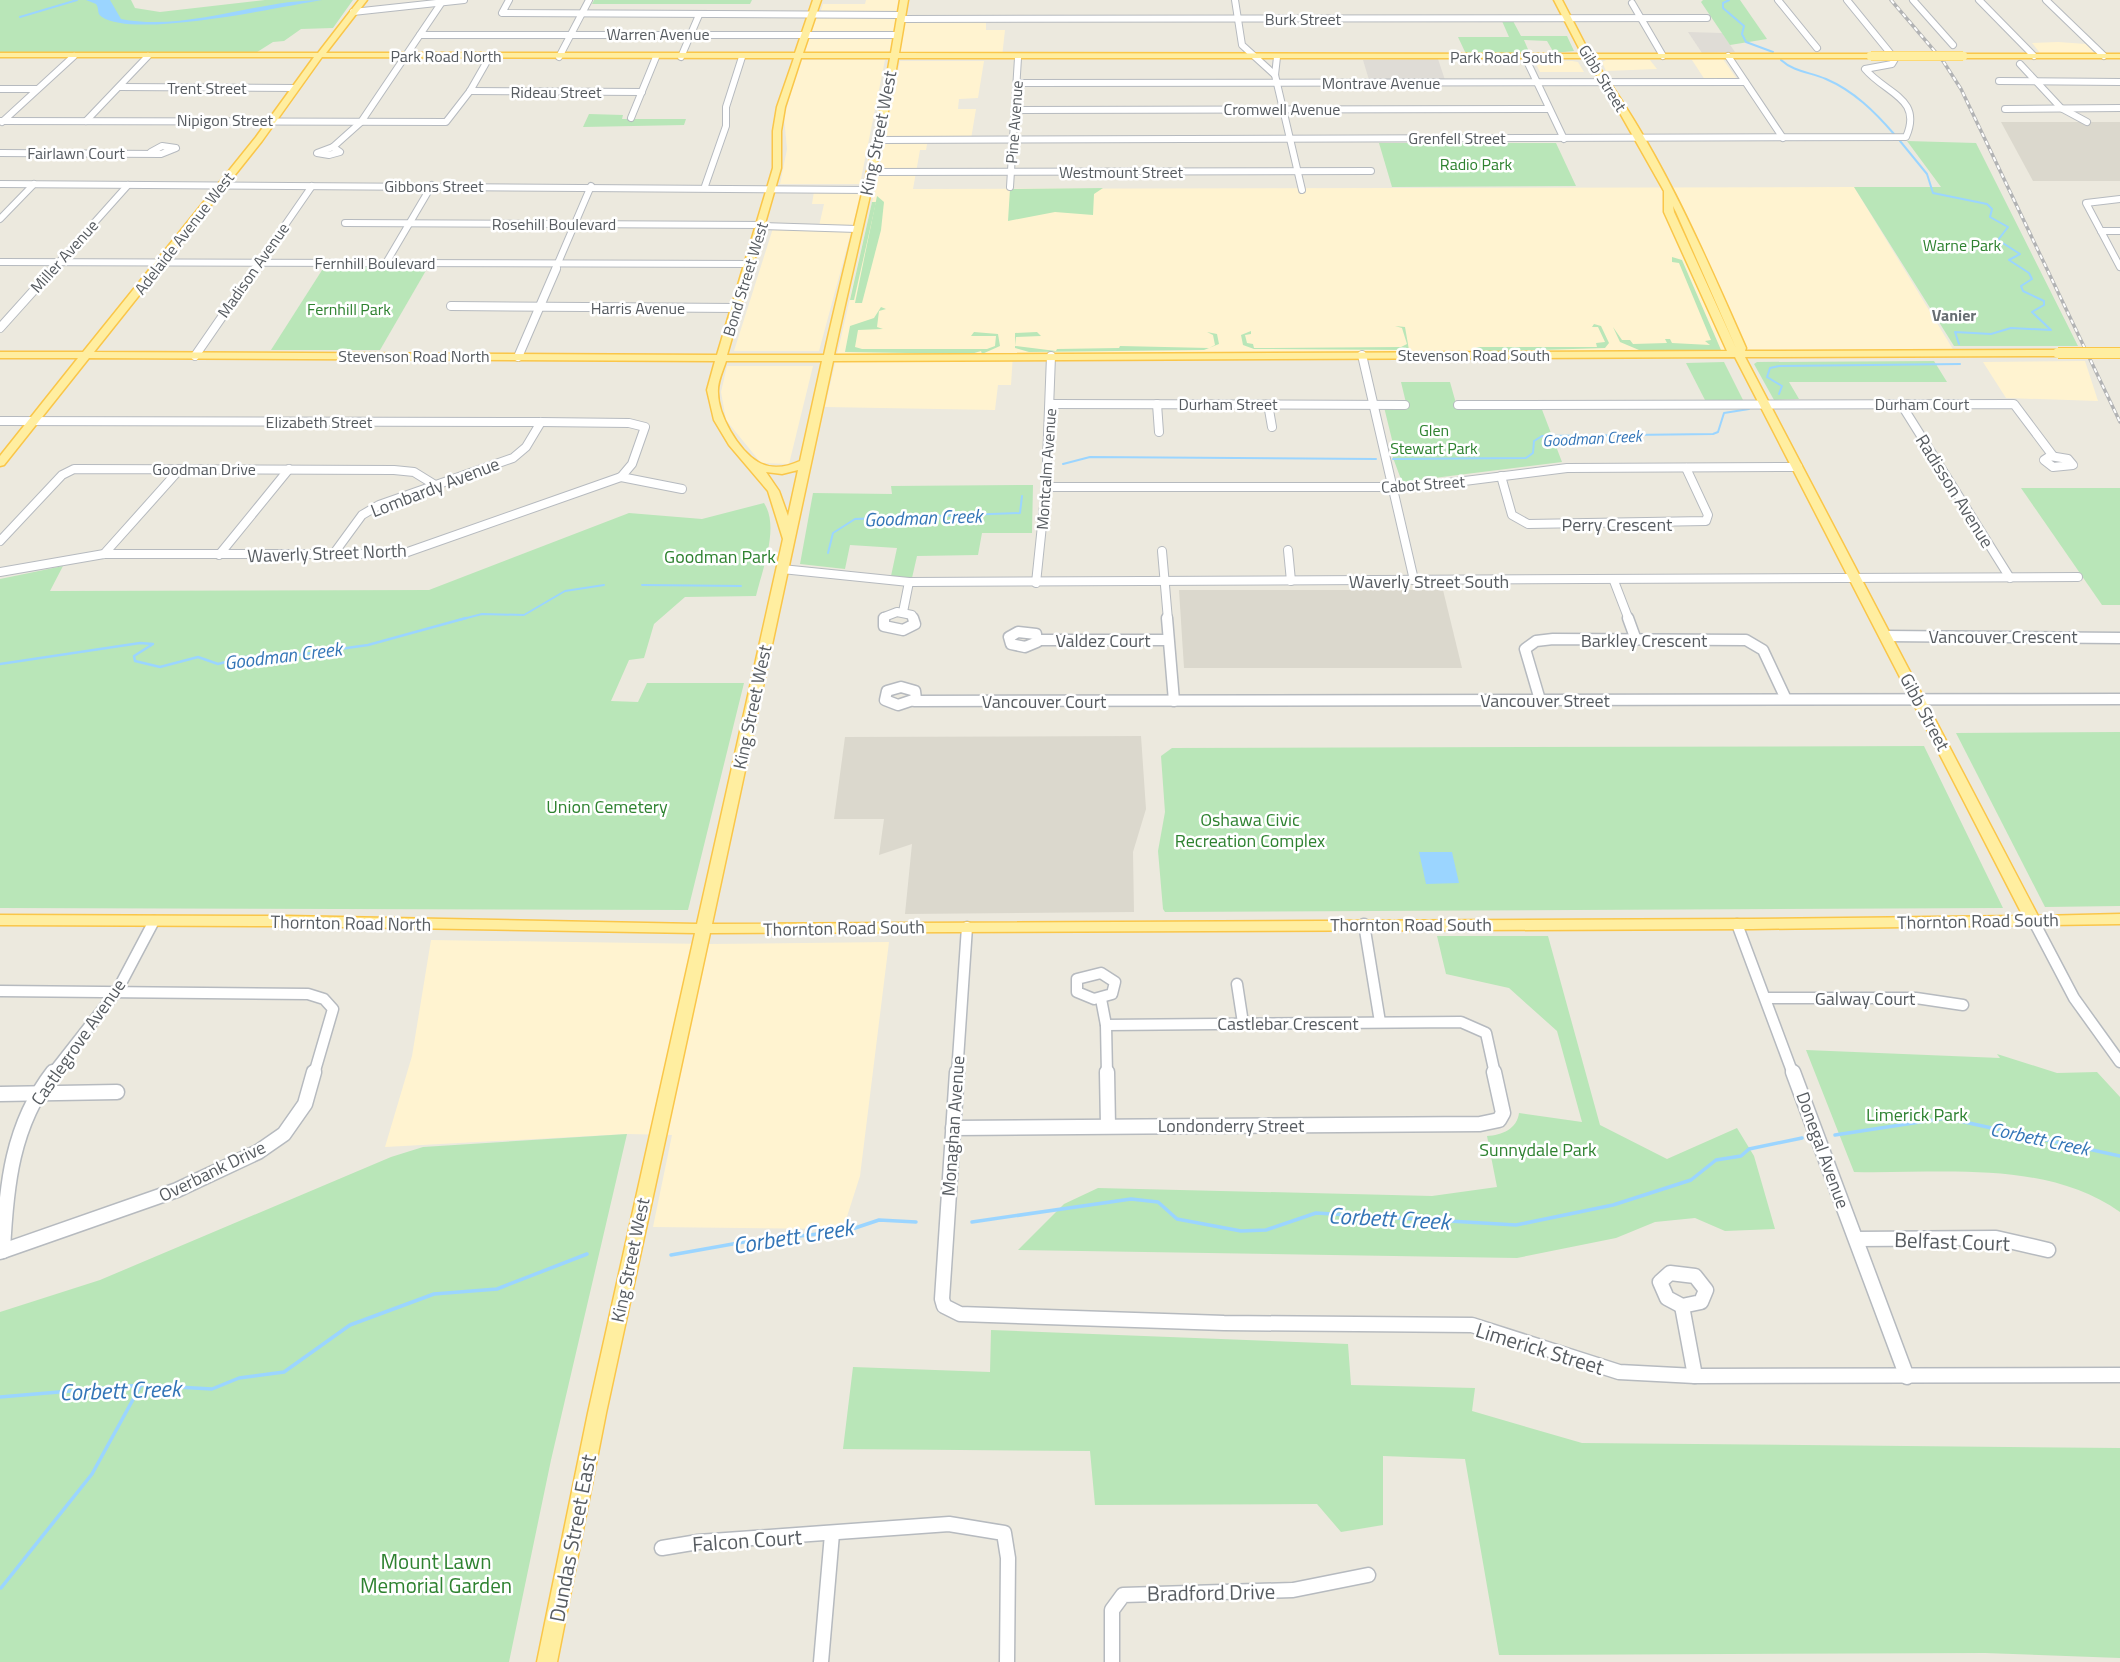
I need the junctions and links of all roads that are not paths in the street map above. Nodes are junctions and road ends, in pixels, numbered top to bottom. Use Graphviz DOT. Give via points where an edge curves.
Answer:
graph roads {
  1 [pos="363,0"];
  2 [pos="464,0"];
  3 [pos="509,0"];
  4 [pos="589,0"];
  5 [pos="817,0"];
  6 [pos="904,0"];
  7 [pos="1236,0"];
  8 [pos="1558,0"];
  9 [pos="1778,0"];
  10 [pos="1847,0"];
  11 [pos="1913,0"];
  12 [pos="1979,0"];
  13 [pos="2046,0"];
  14 [pos="442,2"];
  15 [pos="1632,3"];
  16 [pos="353,12"];
  17 [pos="583,14"];
  18 [pos="699,15"];
  19 [pos="810,15"];
  20 [pos="900,17"];
  21 [pos="1641,18"];
  22 [pos="1707,18"];
  23 [pos="1239,19"];
  24 [pos="1567,19"];
  25 [pos="420,34"];
  26 [pos="572,34"];
  27 [pos="690,34"];
  28 [pos="803,35"];
  29 [pos="896,35"];
  30 [pos="1241,43"];
  31 [pos="1953,45"];
  32 [pos="1817,48"];
  33 [pos="0,55"];
  34 [pos="74,56"];
  35 [pos="148,56"];
  36 [pos="320,56"];
  37 [pos="405,56"];
  38 [pos="490,56"];
  39 [pos="1663,56"];
  40 [pos="1728,56"];
  41 [pos="2034,56"];
  42 [pos="2104,56"];
  43 [pos="2120,56"];
  44 [pos="559,57"];
  45 [pos="656,57"];
  46 [pos="681,57"];
  47 [pos="742,57"];
  48 [pos="1229,57"];
  49 [pos="1256,57"];
  50 [pos="1277,57"];
  51 [pos="1525,57"];
  52 [pos="1587,57"];
  53 [pos="796,58"];
  54 [pos="893,58"];
  55 [pos="1018,58"];
  56 [pos="2020,64"];
  57 [pos="1275,75"];
  58 [pos="1998,81"];
  59 [pos="1538,82"];
  60 [pos="1607,82"];
  61 [pos="1745,82"];
  62 [pos="2035,82"];
  63 [pos="2120,82"];
  64 [pos="1018,83"];
  65 [pos="1277,83"];
  66 [pos="120,88"];
  67 [pos="294,88"];
  68 [pos="0,89"];
  69 [pos="37,89"];
  70 [pos="470,91"];
  71 [pos="642,92"];
  72 [pos="2061,108"];
  73 [pos="2120,108"];
  74 [pos="1285,109"];
  75 [pos="1549,109"];
  76 [pos="2005,109"];
  77 [pos="1016,110"];
  78 [pos="631,118"];
  79 [pos="273,119"];
  80 [pos="86,121"];
  81 [pos="2087,121"];
  82 [pos="1,122"];
  83 [pos="361,122"];
  84 [pos="1639,138"];
  85 [pos="1783,138"];
  86 [pos="1290,139"];
  87 [pos="1564,139"];
  88 [pos="880,140"];
  89 [pos="1013,140"];
  90 [pos="333,147"];
  91 [pos="151,152"];
  92 [pos="0,153"];
  93 [pos="1371,171"];
  94 [pos="871,172"];
  95 [pos="1298,172"];
  96 [pos="1011,173"];
  97 [pos="0,184"];
  98 [pos="34,184"];
  99 [pos="128,185"];
  100 [pos="220,186"];
  101 [pos="312,186"];
  102 [pos="432,186"];
  103 [pos="591,186"];
  104 [pos="705,186"];
  105 [pos="772,187"];
  106 [pos="1010,187"];
  107 [pos="868,190"];
  108 [pos="1301,190"];
  109 [pos="2120,200"];
  110 [pos="0,219"];
  111 [pos="345,223"];
  112 [pos="408,224"];
  113 [pos="575,225"];
  114 [pos="762,226"];
  115 [pos="857,229"];
  116 [pos="2101,231"];
  117 [pos="2120,231"];
  118 [pos="0,262"];
  119 [pos="60,262"];
  120 [pos="160,262"];
  121 [pos="257,263"];
  122 [pos="387,263"];
  123 [pos="557,264"];
  124 [pos="751,264"];
  125 [pos="2119,265"];
  126 [pos="451,306"];
  127 [pos="538,308"];
  128 [pos="737,308"];
  129 [pos="0,328"];
  130 [pos="2120,353"];
  131 [pos="0,355"];
  132 [pos="88,355"];
  133 [pos="1362,355"];
  134 [pos="1739,355"];
  135 [pos="195,356"];
  136 [pos="1051,356"];
  137 [pos="518,357"];
  138 [pos="720,357"];
  139 [pos="829,358"];
  140 [pos="1051,404"];
  141 [pos="1157,404"];
  142 [pos="1268,404"];
  143 [pos="1765,404"];
  144 [pos="1901,404"];
  145 [pos="1373,405"];
  146 [pos="1405,405"];
  147 [pos="1458,405"];
  148 [pos="0,421"];
  149 [pos="36,421"];
  150 [pos="541,422"];
  151 [pos="1272,427"];
  152 [pos="1159,432"];
  153 [pos="2053,456"];
  154 [pos="807,461"];
  155 [pos="0,463"];
  156 [pos="750,463"];
  157 [pos="1686,467"];
  158 [pos="1798,467"];
  159 [pos="180,469"];
  160 [pos="289,469"];
  161 [pos="621,477"];
  162 [pos="1501,477"];
  163 [pos="435,485"];
  164 [pos="1046,487"];
  165 [pos="1394,487"];
  166 [pos="682,489"];
  167 [pos="788,540"];
  168 [pos="0,541"];
  169 [pos="1287,550"];
  170 [pos="1162,551"];
  171 [pos="104,554"];
  172 [pos="219,555"];
  173 [pos="332,556"];
  174 [pos="782,569"];
  175 [pos="0,571"];
  176 [pos="2078,577"];
  177 [pos="1856,578"];
  178 [pos="2010,578"];
  179 [pos="1414,580"];
  180 [pos="1291,581"];
  181 [pos="1614,581"];
  182 [pos="909,582"];
  183 [pos="1163,582"];
  184 [pos="1036,583"];
  185 [pos="903,612"];
  186 [pos="1885,636"];
  187 [pos="2120,638"];
  188 [pos="1038,640"];
  189 [pos="1167,640"];
  190 [pos="1636,640"];
  191 [pos="1917,697"];
  192 [pos="1786,699"];
  193 [pos="2120,699"];
  194 [pos="1540,700"];
  195 [pos="914,701"];
  196 [pos="1174,701"];
  197 [pos="2120,919"];
  198 [pos="0,920"];
  199 [pos="2033,920"];
  200 [pos="154,921"];
  201 [pos="1364,924"];
  202 [pos="1737,924"];
  203 [pos="967,927"];
  204 [pos="703,929"];
  205 [pos="1237,984"];
  206 [pos="0,991"];
  207 [pos="117,991"];
  208 [pos="1766,998"];
  209 [pos="1101,999"];
  210 [pos="1963,1005"];
  211 [pos="1380,1022"];
  212 [pos="1243,1023"];
  213 [pos="1106,1025"];
  214 [pos="2120,1062"];
  215 [pos="117,1092"];
  216 [pos="0,1094"];
  217 [pos="36,1094"];
  218 [pos="1503,1113"];
  219 [pos="1108,1126"];
  220 [pos="953,1128"];
  221 [pos="1856,1239"];
  222 [pos="2048,1250"];
  223 [pos="2,1251"];
  224 [pos="1682,1306"];
  225 [pos="960,1314"];
  226 [pos="2120,1375"];
  227 [pos="1695,1376"];
  228 [pos="1907,1377"];
  229 [pos="597,1413"];
  230 [pos="832,1534"];
  231 [pos="662,1548"];
  232 [pos="1368,1575"];
  233 [pos="547,1662"];
  234 [pos="821,1662"];
  235 [pos="1007,1662"];
  236 [pos="1111,1662"];
  1 -- 16 [label="main road, Adelaide Avenue West"];
  2 -- 14 [label="street"];
  3 -- 17 [label="street, Burk Street" via="502,13"];
  4 -- 17 [label="street"];
  5 -- 19 [label="main road, Bond Street West"];
  6 -- 20 [label="main road, King Street West"];
  7 -- 23 [label="street"];
  8 -- 24 [label="main road, Gibb Street"];
  9 -- 32 [label="street"];
  10 -- 85 [label="street, Grenfell Street" via="1895,59 1892,64 1872,65 1865,71 1911,109 1913,123 1906,137"];
  11 -- 31 [label="street"];
  12 -- 41 [label="street"];
  13 -- 42 [label="street"];
  14 -- 16 [label="street"];
  14 -- 25 [label="street"];
  15 -- 21 [label="street"];
  16 -- 36 [label="main road, Adelaide Avenue West"];
  17 -- 18 [label="street, Burk Street"];
  17 -- 26 [label="street"];
  18 -- 19 [label="street, Burk Street"];
  18 -- 27 [label="street"];
  19 -- 20 [label="street, Burk Street"];
  19 -- 28 [label="main road, Bond Street West"];
  20 -- 23 [label="street, Burk Street"];
  20 -- 29 [label="main road, King Street West"];
  21 -- 22 [label="street, Burk Street"];
  21 -- 24 [label="street, Burk Street"];
  21 -- 39 [label="street"];
  23 -- 24 [label="street, Burk Street"];
  23 -- 30 [label="street"];
  24 -- 52 [label="main road, Gibb Street"];
  25 -- 26 [label="street, Warren Avenue"];
  25 -- 37 [label="street"];
  26 -- 27 [label="street, Warren Avenue"];
  26 -- 44 [label="street"];
  27 -- 28 [label="street, Warren Avenue"];
  27 -- 46 [label="street"];
  28 -- 29 [label="street, Warren Avenue"];
  28 -- 53 [label="main road, Bond Street West"];
  29 -- 54 [label="main road, King Street West"];
  30 -- 48 [label="street" via="1237,54"];
  30 -- 49 [label="street"];
  33 -- 34 [label="main road, Park Road North"];
  34 -- 35 [label="main road, Park Road North"];
  34 -- 69 [label="street"];
  35 -- 36 [label="main road, Park Road North"];
  35 -- 66 [label="street"];
  36 -- 37 [label="main road, Park Road North"];
  36 -- 67 [label="main road, Adelaide Avenue West"];
  37 -- 38 [label="main road, Park Road North"];
  37 -- 83 [label="street"];
  38 -- 44 [label="main road, Park Road North"];
  38 -- 70 [label="street"];
  39 -- 40 [label="main road, Park Road South"];
  39 -- 52 [label="main road, Park Road South"];
  40 -- 41 [label="main road, Park Road South, bridge"];
  40 -- 61 [label="street"];
  41 -- 42 [label="main road, Park Road South"];
  42 -- 43 [label="main road, Park Road South"];
  44 -- 45 [label="main road, Park Road North"];
  45 -- 46 [label="main road, Park Road North"];
  45 -- 71 [label="street"];
  46 -- 47 [label="main road, Park Road North"];
  47 -- 53 [label="main road, Park Road North"];
  47 -- 104 [label="street" via="726,107 726,126"];
  48 -- 49 [label="main road, Park Road South"];
  48 -- 55 [label="main road, Park Road South"];
  49 -- 50 [label="main road, Park Road South"];
  49 -- 57 [label="street"];
  50 -- 51 [label="main road, Park Road South"];
  50 -- 57 [label="street"];
  51 -- 52 [label="main road, Park Road South"];
  51 -- 59 [label="street"];
  52 -- 60 [label="main road, Gibb Street"];
  53 -- 54 [label="main road, Park Road North"];
  53 -- 105 [label="main road, Bond Street West" via="777,131"];
  54 -- 55 [label="main road, Park Road South"];
  54 -- 88 [label="main road, King Street West"];
  55 -- 64 [label="street, Pine Avenue"];
  56 -- 62 [label="street"];
  57 -- 65 [label="street"];
  58 -- 62 [label="street"];
  59 -- 60 [label="street, Montrave Avenue"];
  59 -- 65 [label="street, Montrave Avenue"];
  59 -- 75 [label="street"];
  60 -- 61 [label="street, Montrave Avenue"];
  60 -- 84 [label="main road, Gibb Street"];
  61 -- 85 [label="street"];
  62 -- 63 [label="street"];
  62 -- 72 [label="street"];
  64 -- 65 [label="street, Montrave Avenue"];
  64 -- 77 [label="street, Pine Avenue"];
  65 -- 74 [label="street"];
  66 -- 67 [label="street, Trent Street"];
  66 -- 80 [label="street"];
  67 -- 79 [label="main road, Adelaide Avenue West"];
  68 -- 69 [label="street"];
  69 -- 82 [label="street"];
  70 -- 71 [label="street, Rideau Street"];
  70 -- 83 [label="street, Nipigon Street" via="450,120"];
  71 -- 78 [label="street"];
  72 -- 73 [label="street"];
  72 -- 76 [label="street"];
  72 -- 81 [label="street"];
  74 -- 75 [label="street, Cromwell Avenue"];
  74 -- 77 [label="street, Cromwell Avenue"];
  74 -- 86 [label="street"];
  75 -- 87 [label="street"];
  77 -- 89 [label="street, Pine Avenue"];
  79 -- 80 [label="street, Nipigon Street"];
  79 -- 83 [label="street, Nipigon Street"];
  79 -- 100 [label="main road, Adelaide Avenue West"];
  80 -- 82 [label="street, Nipigon Street"];
  83 -- 90 [label="street"];
  84 -- 85 [label="street, Grenfell Street"];
  84 -- 87 [label="street, Grenfell Street"];
  84 -- 134 [label="main road, Gibb Street" via="1668,192 1669,212 1729,348"];
  86 -- 87 [label="street, Grenfell Street"];
  86 -- 89 [label="street, Grenfell Street"];
  86 -- 95 [label="street"];
  88 -- 89 [label="street, Grenfell Street"];
  88 -- 94 [label="main road, King Street West"];
  89 -- 96 [label="street, Pine Avenue"];
  91 -- 92 [label="street, Fairlawn Court"];
  93 -- 95 [label="street, Westmount Street"];
  94 -- 96 [label="street, Westmount Street"];
  94 -- 107 [label="main road, King Street West"];
  95 -- 96 [label="street, Westmount Street"];
  95 -- 108 [label="street"];
  96 -- 106 [label="street, Pine Avenue"];
  97 -- 98 [label="street, Gibbons Street"];
  98 -- 99 [label="street, Gibbons Street"];
  98 -- 110 [label="street"];
  99 -- 100 [label="street, Gibbons Street"];
  99 -- 119 [label="street, Miller Avenue"];
  100 -- 101 [label="street, Gibbons Street"];
  100 -- 120 [label="main road, Adelaide Avenue West"];
  101 -- 102 [label="street, Gibbons Street"];
  101 -- 121 [label="street, Madison Avenue"];
  102 -- 103 [label="street, Gibbons Street"];
  102 -- 112 [label="street"];
  103 -- 104 [label="street, Gibbons Street"];
  103 -- 113 [label="street"];
  104 -- 105 [label="street, Gibbons Street"];
  105 -- 107 [label="street, Gibbons Street"];
  105 -- 114 [label="main road, Bond Street West"];
  107 -- 115 [label="main road, King Street West"];
  109 -- 116 [label="street" via="2086,201"];
  111 -- 112 [label="street, Rosehill Boulevard"];
  112 -- 113 [label="street, Rosehill Boulevard"];
  112 -- 122 [label="street"];
  113 -- 114 [label="street, Rosehill Boulevard"];
  113 -- 123 [label="street"];
  114 -- 115 [label="street, Rosehill Boulevard"];
  114 -- 124 [label="main road, Bond Street West"];
  115 -- 139 [label="main road, King Street West"];
  116 -- 117 [label="street"];
  116 -- 125 [label="street"];
  118 -- 119 [label="street, Fernhill Boulevard"];
  119 -- 120 [label="street, Fernhill Boulevard"];
  119 -- 129 [label="street, Miller Avenue"];
  120 -- 121 [label="street, Fernhill Boulevard"];
  120 -- 132 [label="main road, Adelaide Avenue West"];
  121 -- 122 [label="street, Fernhill Boulevard"];
  121 -- 135 [label="street, Madison Avenue"];
  122 -- 123 [label="street, Fernhill Boulevard"];
  123 -- 124 [label="street, Fernhill Boulevard"];
  123 -- 127 [label="street"];
  124 -- 128 [label="main road, Bond Street West"];
  126 -- 127 [label="street, Harris Avenue"];
  127 -- 128 [label="street, Harris Avenue"];
  127 -- 137 [label="street"];
  128 -- 138 [label="main road, Bond Street West"];
  130 -- 134 [label="main road, Stevenson Road South, bridge"];
  131 -- 132 [label="main road, Stevenson Road North"];
  132 -- 135 [label="main road, Stevenson Road North"];
  132 -- 149 [label="main road, Adelaide Avenue West"];
  133 -- 134 [label="main road, Stevenson Road South"];
  133 -- 136 [label="main road, Stevenson Road South"];
  133 -- 145 [label="street"];
  134 -- 143 [label="main road, Gibb Street"];
  135 -- 137 [label="main road, Stevenson Road North"];
  136 -- 139 [label="main road, Stevenson Road South"];
  136 -- 140 [label="street, Montcalm Avenue"];
  137 -- 138 [label="main road, Stevenson Road North"];
  138 -- 139 [label="main road, Stevenson Road North"];
  138 -- 156 [label="main road, Bond Street West" via="712,390 713,409 721,429"];
  139 -- 154 [label="main road, King Street West"];
  140 -- 141 [label="street, Durham Street"];
  140 -- 164 [label="street, Montcalm Avenue"];
  141 -- 142 [label="street, Durham Street"];
  141 -- 152 [label="street"];
  142 -- 145 [label="street, Durham Street"];
  142 -- 151 [label="street"];
  143 -- 144 [label="street, Durham Court"];
  143 -- 147 [label="street"];
  143 -- 158 [label="main road, Gibb Street"];
  144 -- 153 [label="street, Durham Court" via="2014,404"];
  144 -- 178 [label="street, Radisson Avenue"];
  145 -- 146 [label="street, Durham Street"];
  145 -- 165 [label="street"];
  148 -- 149 [label="street, Elizabeth Street"];
  149 -- 150 [label="street, Elizabeth Street"];
  149 -- 155 [label="main road, Adelaide Avenue West"];
  150 -- 161 [label="street, Elizabeth Street" via="645,427 632,464"];
  150 -- 163 [label="street, Lombardy Avenue" via="526,447 513,458"];
  154 -- 156 [label="main road" via="782,471"];
  154 -- 167 [label="main road, King Street West"];
  156 -- 167 [label="main road, Bond Street West" via="771,487"];
  157 -- 158 [label="street, Cabot Street"];
  157 -- 162 [label="street, Cabot Street" via="1578,468"];
  157 -- 162 [label="street, Perry Crescent" via="1708,515 1706,521 1528,524 1512,515"];
  158 -- 177 [label="main road, Gibb Street"];
  159 -- 160 [label="street, Goodman Drive"];
  159 -- 168 [label="street, Goodman Drive" via="74,469 62,475"];
  159 -- 171 [label="street"];
  160 -- 163 [label="street, Goodman Drive" via="414,472"];
  160 -- 172 [label="street"];
  161 -- 166 [label="street"];
  161 -- 173 [label="street, Waverly Street North" via="402,554"];
  162 -- 165 [label="street, Cabot Street"];
  163 -- 173 [label="street, Lombardy Avenue" via="362,515"];
  164 -- 165 [label="street, Cabot Street"];
  164 -- 184 [label="street, Montcalm Avenue"];
  165 -- 179 [label="street"];
  167 -- 174 [label="main road, King Street West"];
  169 -- 180 [label="street"];
  170 -- 183 [label="street"];
  171 -- 172 [label="street, Waverly Street North"];
  171 -- 175 [label="street, Waverly Street North"];
  172 -- 173 [label="street, Waverly Street North"];
  174 -- 182 [label="street, Waverly Street South"];
  174 -- 204 [label="main road, King Street West"];
  176 -- 178 [label="street, Waverly Street South"];
  177 -- 178 [label="street, Waverly Street South"];
  177 -- 181 [label="street, Waverly Street South"];
  177 -- 186 [label="main road, Gibb Street"];
  179 -- 180 [label="street, Waverly Street South"];
  179 -- 181 [label="street, Waverly Street South"];
  180 -- 183 [label="street, Waverly Street South"];
  181 -- 190 [label="street"];
  182 -- 184 [label="street, Waverly Street South"];
  182 -- 185 [label="street"];
  183 -- 184 [label="street, Waverly Street South"];
  183 -- 189 [label="street"];
  186 -- 187 [label="street, Vancouver Crescent"];
  186 -- 191 [label="main road, Gibb Street"];
  188 -- 189 [label="street, Valdez Court"];
  189 -- 196 [label="street"];
  190 -- 192 [label="street, Barkley Crescent" via="1746,640 1757,644"];
  190 -- 194 [label="street, Barkley Crescent" via="1553,639 1528,644 1525,649"];
  191 -- 192 [label="street, Vancouver Street"];
  191 -- 193 [label="street"];
  191 -- 199 [label="main road, Gibb Street"];
  192 -- 194 [label="street, Vancouver Street"];
  194 -- 196 [label="street, Vancouver Street"];
  195 -- 196 [label="street, Vancouver Court"];
  197 -- 199 [label="main road, Thornton Road South"];
  198 -- 200 [label="main road, Thornton Road North"];
  199 -- 202 [label="main road, Thornton Road South"];
  199 -- 214 [label="street, Gibb Street" via="2074,998"];
  200 -- 204 [label="main road, Thornton Road North"];
  200 -- 207 [label="street, Castlegrove Avenue"];
  201 -- 202 [label="main road, Thornton Road South"];
  201 -- 203 [label="main road, Thornton Road South"];
  201 -- 211 [label="street"];
  202 -- 208 [label="street, Donegal Avenue"];
  203 -- 204 [label="main road, Thornton Road South"];
  203 -- 220 [label="street, Monaghan Avenue"];
  204 -- 229 [label="main road, King Street West"];
  205 -- 212 [label="street"];
  206 -- 207 [label="street"];
  207 -- 217 [label="street, Castlegrove Avenue"];
  207 -- 223 [label="street, Overbank Drive" via="308,994 324,999 333,1009 305,1104 284,1134 258,1152 177,1190"];
  208 -- 210 [label="street, Galway Court" via="1916,998"];
  208 -- 221 [label="street, Donegal Avenue"];
  209 -- 213 [label="street"];
  211 -- 212 [label="street, Castlebar Crescent"];
  211 -- 218 [label="street, Castlebar Crescent" via="1461,1023 1486,1033"];
  212 -- 213 [label="street, Castlebar Crescent"];
  213 -- 219 [label="street"];
  215 -- 217 [label="street"];
  216 -- 217 [label="street"];
  217 -- 223 [label="street, Castlegrove Avenue" via="13,1150"];
  218 -- 219 [label="street, Londonderry Street" via="1499,1120 1480,1124"];
  219 -- 220 [label="street, Londonderry Street"];
  220 -- 225 [label="street, Monaghan Avenue" via="942,1299 944,1306"];
  221 -- 222 [label="street, Belfast Court" via="1996,1238"];
  221 -- 228 [label="street, Donegal Avenue"];
  224 -- 227 [label="street"];
  225 -- 227 [label="street, Limerick Street" via="1472,1325 1597,1367"];
  226 -- 228 [label="street, Limerick Street"];
  227 -- 228 [label="street, Limerick Street"];
  229 -- 233 [label="main road, Dundas Street East"];
  230 -- 231 [label="street, Falcon Court"];
  230 -- 234 [label="street"];
  230 -- 235 [label="street, Falcon Court" via="949,1524 1004,1533"];
  232 -- 236 [label="street, Bradford Drive" via="1293,1590 1123,1595 1112,1610"];
}
